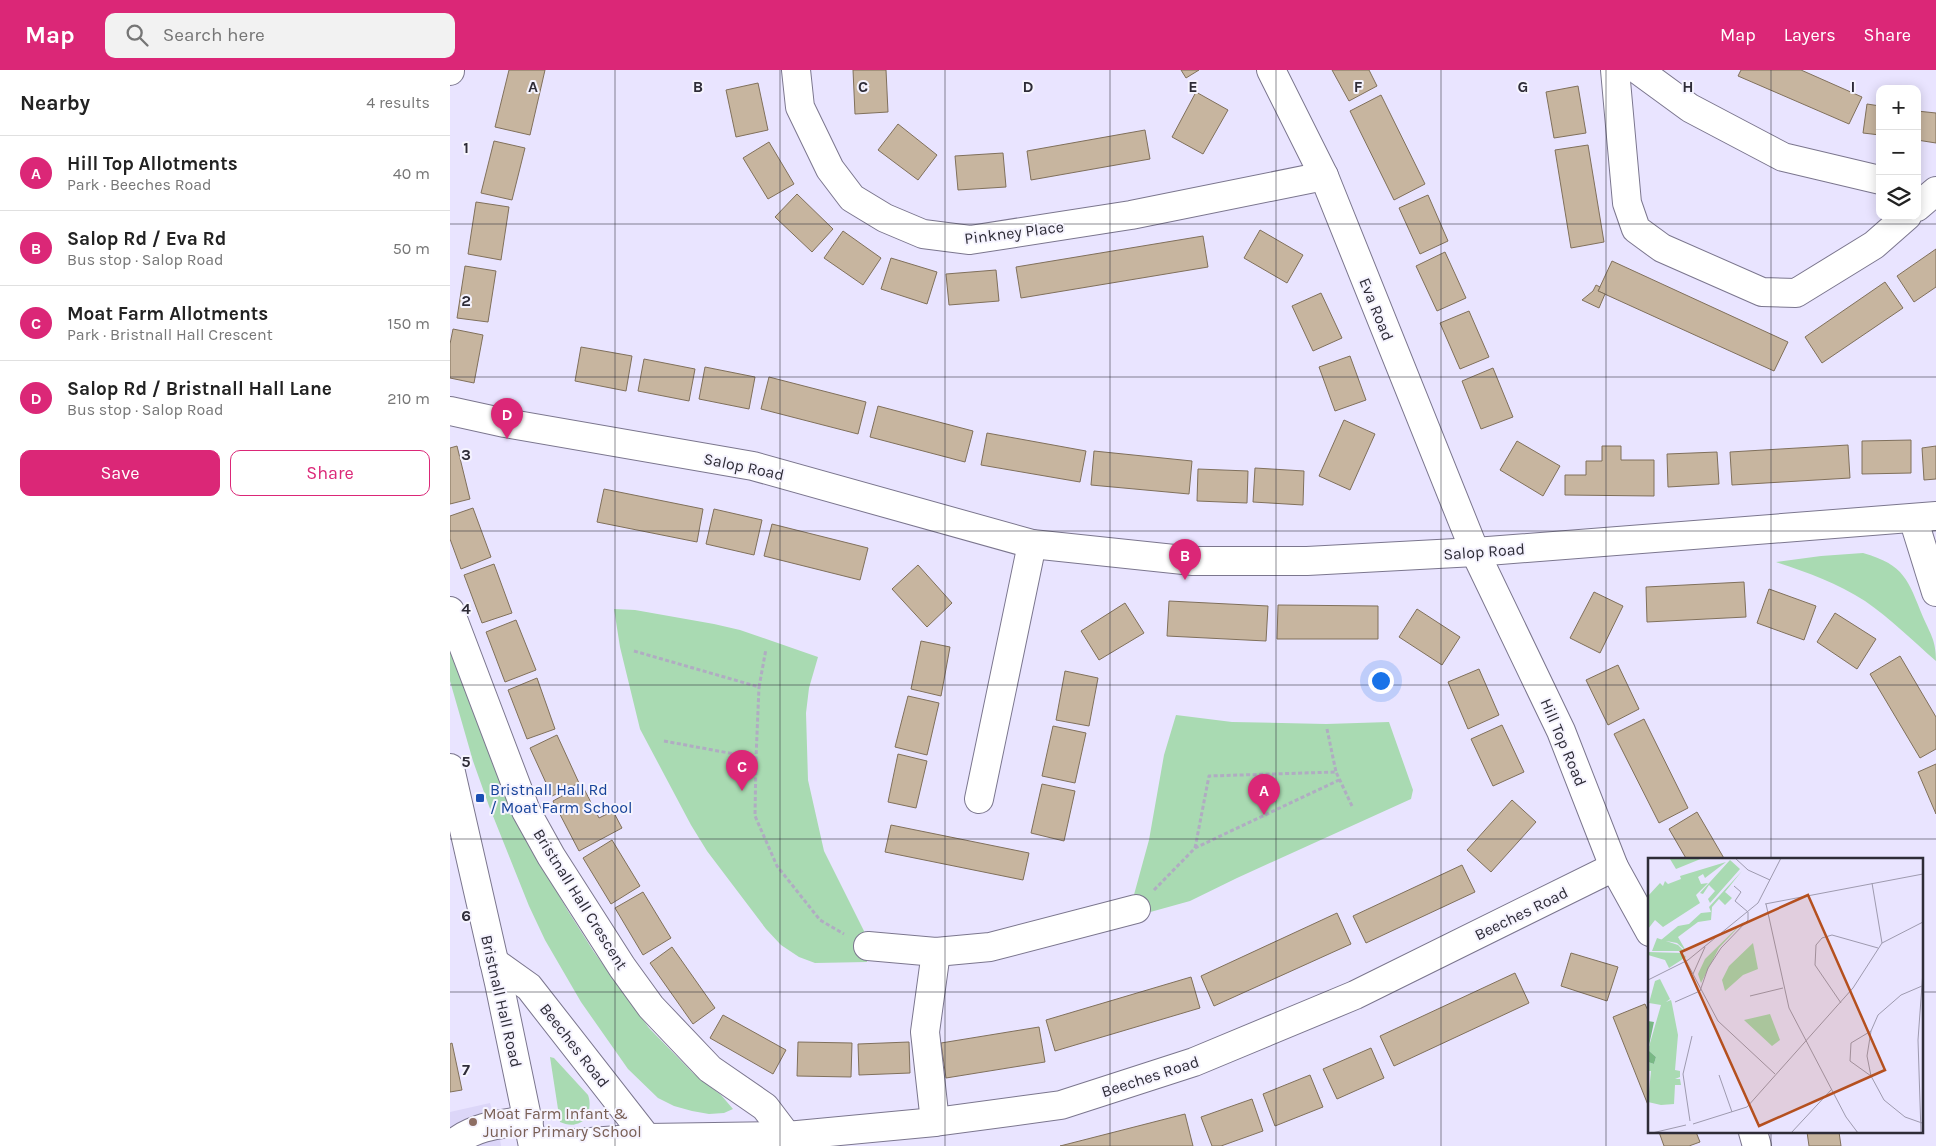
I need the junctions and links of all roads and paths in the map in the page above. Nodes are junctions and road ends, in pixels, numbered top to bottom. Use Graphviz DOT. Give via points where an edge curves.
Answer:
graph roads {
  1 [pos="796,70"];
  2 [pos="1271,70"];
  3 [pos="1615,70"];
  4 [pos="1638,70"];
  5 [pos="1324,176"];
  6 [pos="1876,179"];
  7 [pos="1921,189"];
  8 [pos="1936,191"];
  9 [pos="1921,204"];
  10 [pos="1902,220"];
  11 [pos="450,411"];
  12 [pos="1924,517"];
  13 [pos="1032,544"];
  14 [pos="1475,552"];
  15 [pos="1936,592"];
  16 [pos="450,611"];
  17 [pos="766,649"];
  18 [pos="634,651"];
  19 [pos="758,688"];
  20 [pos="1326,729"];
  21 [pos="664,740"];
  22 [pos="756,758"];
  23 [pos="450,768"];
  24 [pos="1336,772"];
  25 [pos="1339,780"];
  26 [pos="979,799"];
  27 [pos="1352,806"];
  28 [pos="1195,848"];
  29 [pos="1614,867"];
  30 [pos="1136,909"];
  31 [pos="1648,928"];
  32 [pos="868,946"];
  33 [pos="936,952"];
  34 [pos="494,962"];
  35 [pos="935,1122"];
  36 [pos="532,1137"];
  37 [pos="647,1138"];
  38 [pos="787,1141"];
  39 [pos="450,1146"];
  1 -- 5 [label="street, Pinkney Place" via="800,107 830,169 852,198 884,218 923,234 970,240 1131,215"];
  2 -- 5 [label="street, Eva Road"];
  3 -- 10 [label="street" via="1627,203 1636,229 1662,248 1762,292 1796,293 1874,245"];
  4 -- 6 [label="street" via="1690,108 1782,157"];
  5 -- 14 [label="street, Eva Road"];
  7 -- 8 [label="street"];
  8 -- 9 [label="street"];
  11 -- 13 [label="street, Salop Road" via="753,466"];
  12 -- 14 [label="street, Salop Road"];
  12 -- 15 [label="street"];
  13 -- 14 [label="street, Salop Road" via="1193,561 1307,561"];
  13 -- 26 [label="street"];
  14 -- 29 [label="street, Hill Top Road" via="1562,731"];
  16 -- 38 [label="street, Bristnall Hall Crescent" via="526,811 555,864 651,1007 710,1069 765,1107"];
  17 -- 19 [label="path"];
  18 -- 19 [label="path"];
  19 -- 22 [label="path"];
  20 -- 24 [label="path"];
  21 -- 22 [label="path"];
  22 -- 32 [label="path" via="755,816 777,866 820,920"];
  23 -- 34 [label="street, Bristnall Hall Road"];
  24 -- 25 [label="path"];
  24 -- 28 [label="path" via="1209,776"];
  25 -- 27 [label="path"];
  25 -- 28 [label="path"];
  28 -- 30 [label="path"];
  29 -- 31 [label="street, Hill Top Road"];
  29 -- 35 [label="street, Beeches Road" via="1356,995 1194,1062 1061,1105"];
  30 -- 33 [label="street" via="990,947"];
  32 -- 33 [label="street"];
  33 -- 35 [label="street" via="925,1032"];
  34 -- 36 [label="street, Bristnall Hall Road"];
  34 -- 37 [label="street, Beeches Road" via="529,986"];
  35 -- 38 [label="street, Beeches Road"];
  36 -- 37 [label="street, Beeches Road"];
  36 -- 39 [label="street, Beeches Road" via="489,1126 462,1136"];
  37 -- 38 [label="street, Beeches Road"];
}
